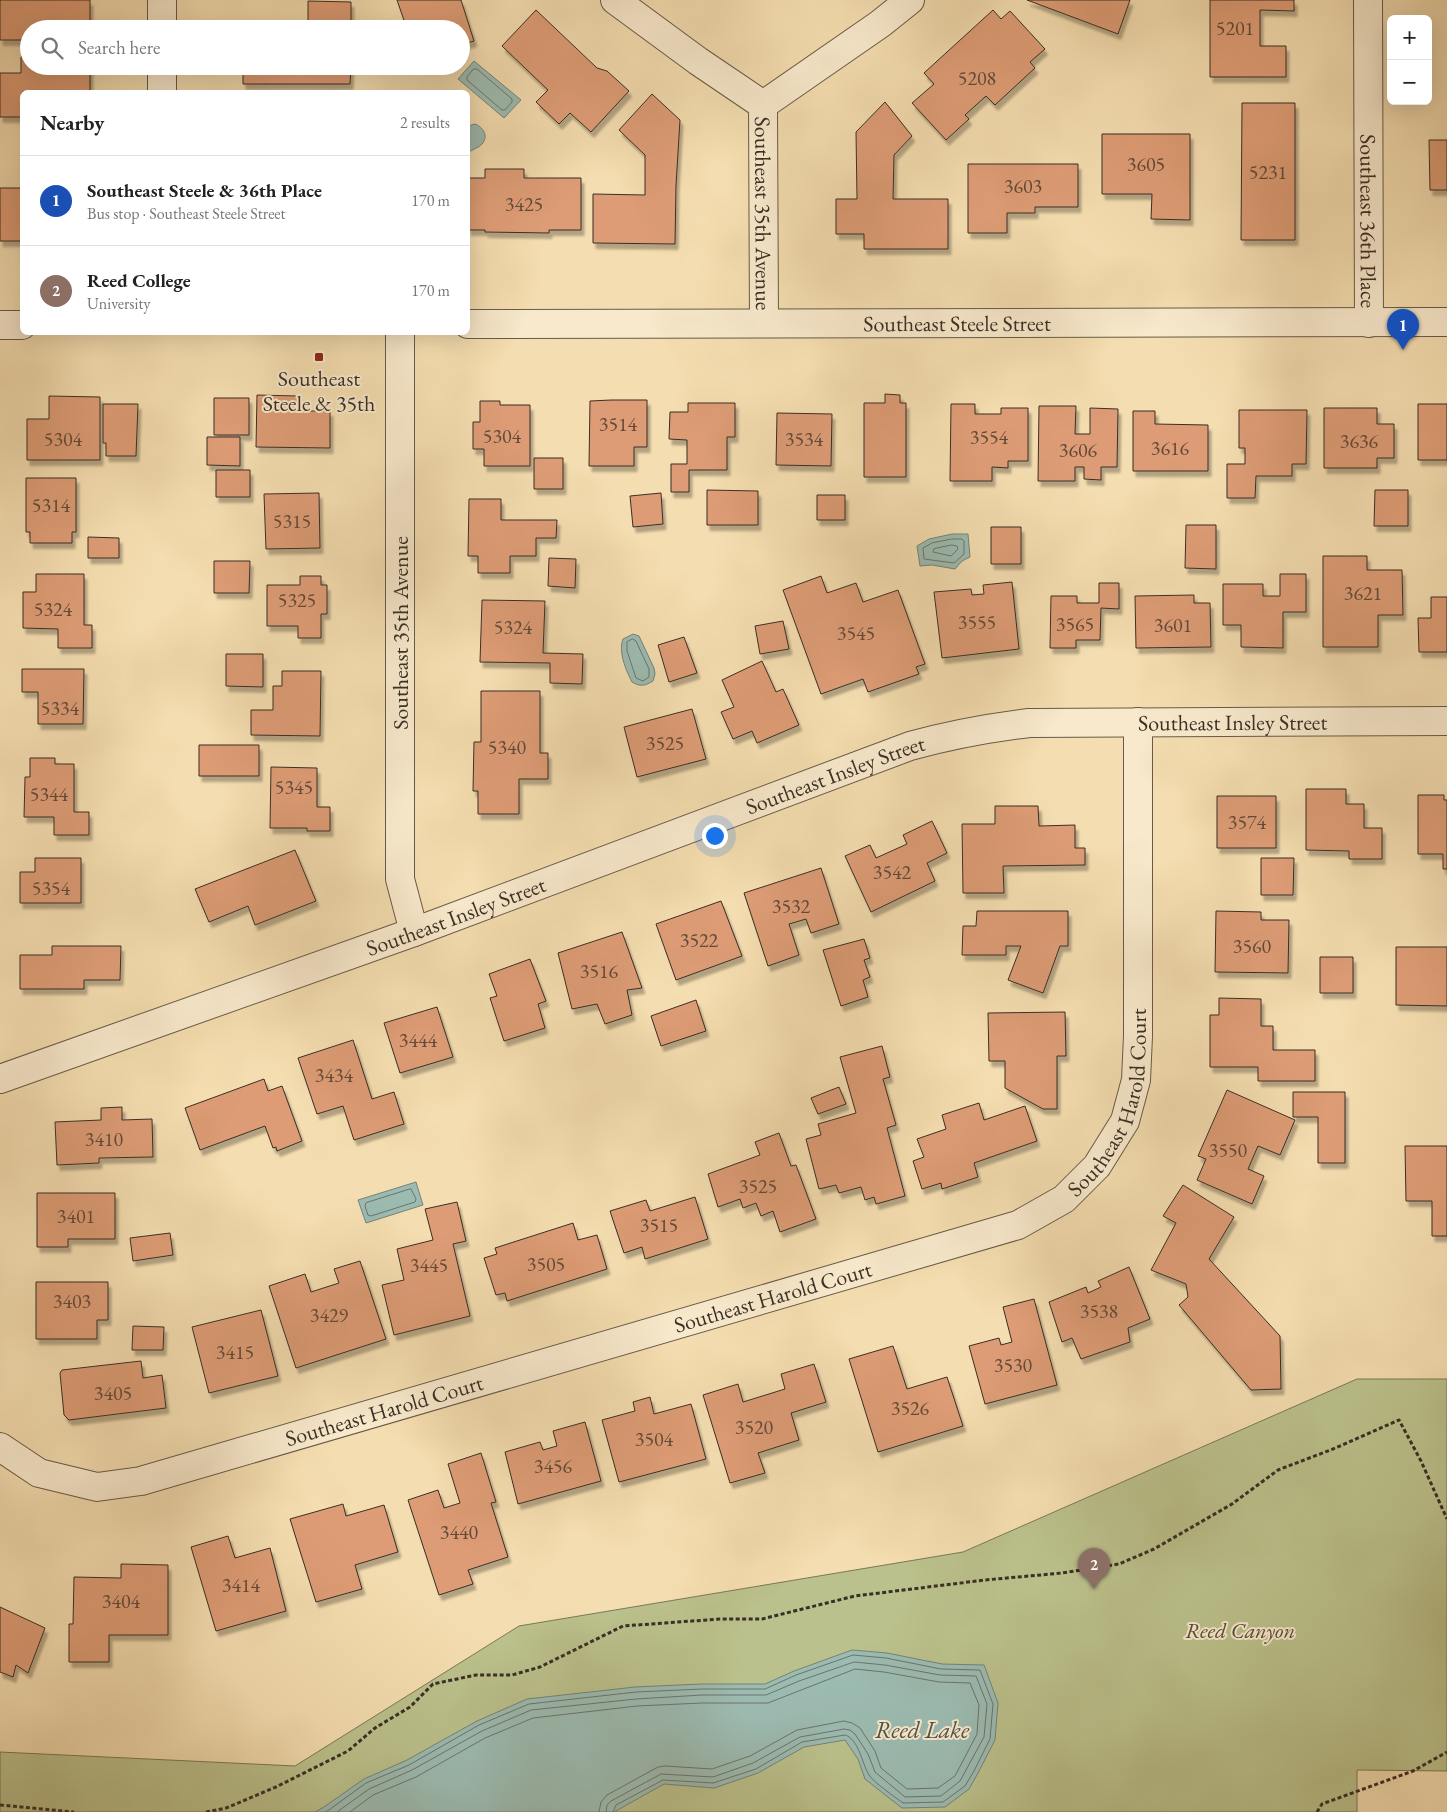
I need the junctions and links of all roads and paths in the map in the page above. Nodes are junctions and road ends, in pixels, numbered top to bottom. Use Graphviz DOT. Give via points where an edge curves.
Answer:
graph roads {
  1 [pos="162,0"];
  2 [pos="615,0"];
  3 [pos="910,0"];
  4 [pos="1368,0"];
  5 [pos="162,20"];
  6 [pos="162,75"];
  7 [pos="162,90"];
  8 [pos="763,105"];
  9 [pos="1447,322"];
  10 [pos="764,323"];
  11 [pos="1369,323"];
  12 [pos="470,324"];
  13 [pos="0,325"];
  14 [pos="20,325"];
  15 [pos="400,335"];
  16 [pos="1447,721"];
  17 [pos="1138,722"];
  18 [pos="414,932"];
  19 [pos="0,1080"];
  20 [pos="0,1447"];
  21 [pos="1447,1519"];
  22 [pos="1447,1752"];
  23 [pos="0,1805"];
  24 [pos="74,1812"];
  25 [pos="206,1812"];
  26 [pos="1317,1812"];
  1 -- 5 [label="street"];
  2 -- 8 [label="street, Southeast 35th Avenue"];
  3 -- 8 [label="street"];
  4 -- 11 [label="street, Southeast 36th Place"];
  6 -- 7 [label="street"];
  8 -- 10 [label="street, Southeast 35th Avenue"];
  9 -- 11 [label="street, Southeast Steele Street"];
  10 -- 11 [label="street, Southeast Steele Street"];
  10 -- 12 [label="street, Southeast Steele Street"];
  13 -- 14 [label="street"];
  15 -- 18 [label="street, Southeast 35th Avenue" via="400,879"];
  16 -- 17 [label="street, Southeast Insley Street"];
  17 -- 18 [label="street, Southeast Insley Street" via="1029,724 981,729 910,746"];
  17 -- 20 [label="street, Southeast Harold Court" via="1136,1080 1125,1121 1098,1166 1064,1199 1018,1225 142,1481 97,1487 39,1474"];
  18 -- 19 [label="street, Southeast Insley Street"];
  21 -- 25 [label="path" via="1399,1420 1278,1470 1232,1504 1154,1549 1120,1564 855,1596 762,1619 623,1626 540,1667 512,1675 476,1675 433,1684 410,1706 375,1728 348,1751 276,1787 226,1808"];
  22 -- 26 [label="path" via="1413,1771 1322,1804"];
  23 -- 24 [label="path"];
}
